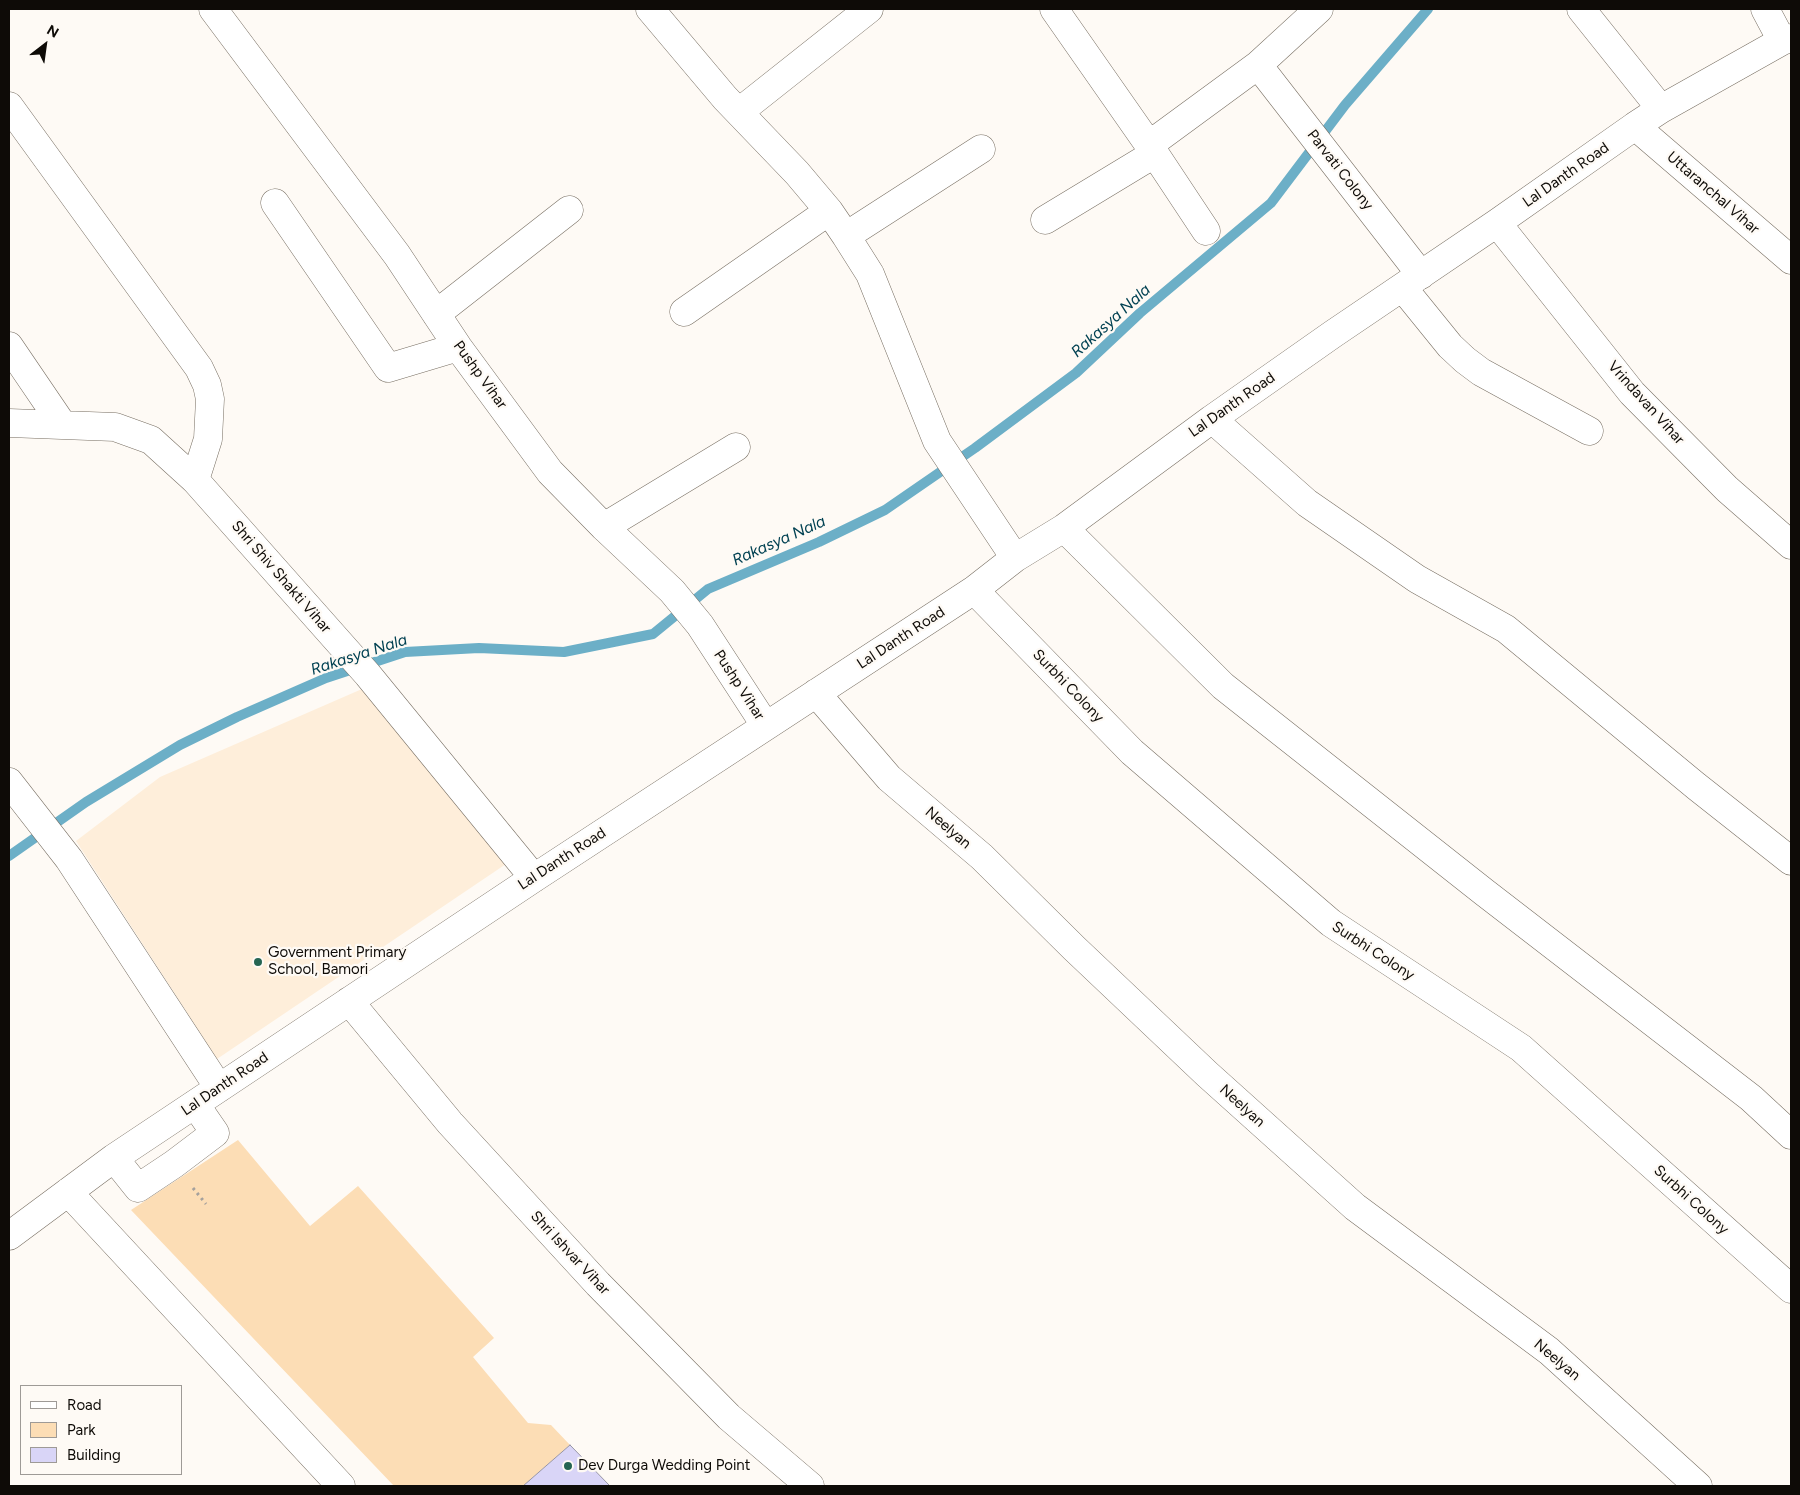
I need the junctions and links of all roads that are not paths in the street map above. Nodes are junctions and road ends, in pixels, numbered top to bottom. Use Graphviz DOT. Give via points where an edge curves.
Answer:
graph roads {
  1 [pos="213,9"];
  2 [pos="650,9"];
  3 [pos="870,9"];
  4 [pos="1054,9"];
  5 [pos="1319,9"];
  6 [pos="1581,9"];
  7 [pos="1765,9"];
  8 [pos="1787,39"];
  9 [pos="1258,66"];
  10 [pos="9,106"];
  11 [pos="1661,109"];
  12 [pos="739,112"];
  13 [pos="1635,126"];
  14 [pos="981,149"];
  15 [pos="1152,150"];
  16 [pos="275,203"];
  17 [pos="569,210"];
  18 [pos="829,211"];
  19 [pos="1045,220"];
  20 [pos="1497,223"];
  21 [pos="1206,231"];
  22 [pos="846,236"];
  23 [pos="1791,260"];
  24 [pos="1412,281"];
  25 [pos="684,312"];
  26 [pos="436,314"];
  27 [pos="9,346"];
  28 [pos="458,347"];
  29 [pos="1212,419"];
  30 [pos="9,423"];
  31 [pos="62,424"];
  32 [pos="1589,431"];
  33 [pos="736,447"];
  34 [pos="195,480"];
  35 [pos="604,528"];
  36 [pos="1064,528"];
  37 [pos="1791,545"];
  38 [pos="1015,558"];
  39 [pos="974,590"];
  40 [pos="816,693"];
  41 [pos="766,725"];
  42 [pos="9,782"];
  43 [pos="1791,861"];
  44 [pos="534,878"];
  45 [pos="348,1002"];
  46 [pos="219,1088"];
  47 [pos="195,1104"];
  48 [pos="1791,1135"];
  49 [pos="114,1158"];
  50 [pos="68,1192"];
  51 [pos="9,1236"];
  52 [pos="1791,1289"];
  53 [pos="342,1486"];
  54 [pos="810,1486"];
  55 [pos="1698,1486"];
  1 -- 26 [label="street, Pushp Vihar" via="397,254"];
  2 -- 12 [label="street"];
  3 -- 12 [label="street"];
  4 -- 15 [label="street"];
  5 -- 9 [label="street"];
  6 -- 11 [label="street"];
  7 -- 8 [label="street"];
  8 -- 11 [label="street, Lal Danth Road"];
  9 -- 15 [label="street"];
  9 -- 24 [label="street, Parvati Colony" via="1332,161"];
  10 -- 34 [label="street" via="199,368 210,399 208,439"];
  11 -- 13 [label="street, Lal Danth Road"];
  12 -- 18 [label="street"];
  13 -- 20 [label="street, Lal Danth Road"];
  13 -- 23 [label="street, Uttaranchal Vihar"];
  14 -- 22 [label="street"];
  15 -- 19 [label="street"];
  15 -- 21 [label="street"];
  16 -- 28 [label="street" via="388,368"];
  17 -- 26 [label="street"];
  18 -- 22 [label="street"];
  18 -- 25 [label="street"];
  20 -- 24 [label="street, Lal Danth Road"];
  20 -- 37 [label="street, Vrindavan Vihar" via="1632,393 1728,490"];
  22 -- 38 [label="street" via="870,274 937,441"];
  24 -- 29 [label="street, Lal Danth Road"];
  24 -- 32 [label="street, Parvati Colony" via="1450,346 1465,360"];
  26 -- 28 [label="street, Pushp Vihar"];
  27 -- 31 [label="street"];
  28 -- 35 [label="street, Pushp Vihar" via="550,472"];
  29 -- 36 [label="street, Lal Danth Road"];
  29 -- 43 [label="street" via="1307,503 1417,579 1506,629"];
  30 -- 31 [label="street, Shri Shiv Shakti Vihar"];
  31 -- 34 [label="street, Shri Shiv Shakti Vihar" via="115,427 151,440"];
  33 -- 35 [label="street"];
  34 -- 44 [label="street, Shri Shiv Shakti Vihar" via="368,675"];
  35 -- 41 [label="street, Pushp Vihar" via="672,591 700,626"];
  36 -- 38 [label="street, Lal Danth Road"];
  36 -- 48 [label="street" via="1223,686 1752,1098"];
  38 -- 39 [label="street, Lal Danth Road"];
  39 -- 40 [label="street, Lal Danth Road"];
  39 -- 52 [label="street, Surbhi Colony" via="1132,752 1331,924 1521,1048"];
  40 -- 41 [label="street, Lal Danth Road"];
  40 -- 55 [label="street, Neelyan" via="889,778 982,857 1207,1074 1355,1207 1550,1351"];
  41 -- 44 [label="street, Lal Danth Road"];
  42 -- 46 [label="street" via="60,846"];
  44 -- 45 [label="street, Lal Danth Road"];
  45 -- 46 [label="street, Lal Danth Road"];
  45 -- 54 [label="street, Shri Ishvar Vihar" via="450,1123 598,1284 730,1418"];
  46 -- 47 [label="street, Lal Danth Road"];
  47 -- 49 [label="street, Lal Danth Road"];
  47 -- 49 [label="street" via="215,1133 174,1164 138,1188"];
  49 -- 50 [label="street, Lal Danth Road"];
  50 -- 51 [label="street, Lal Danth Road"];
  50 -- 53 [label="street"];
}
